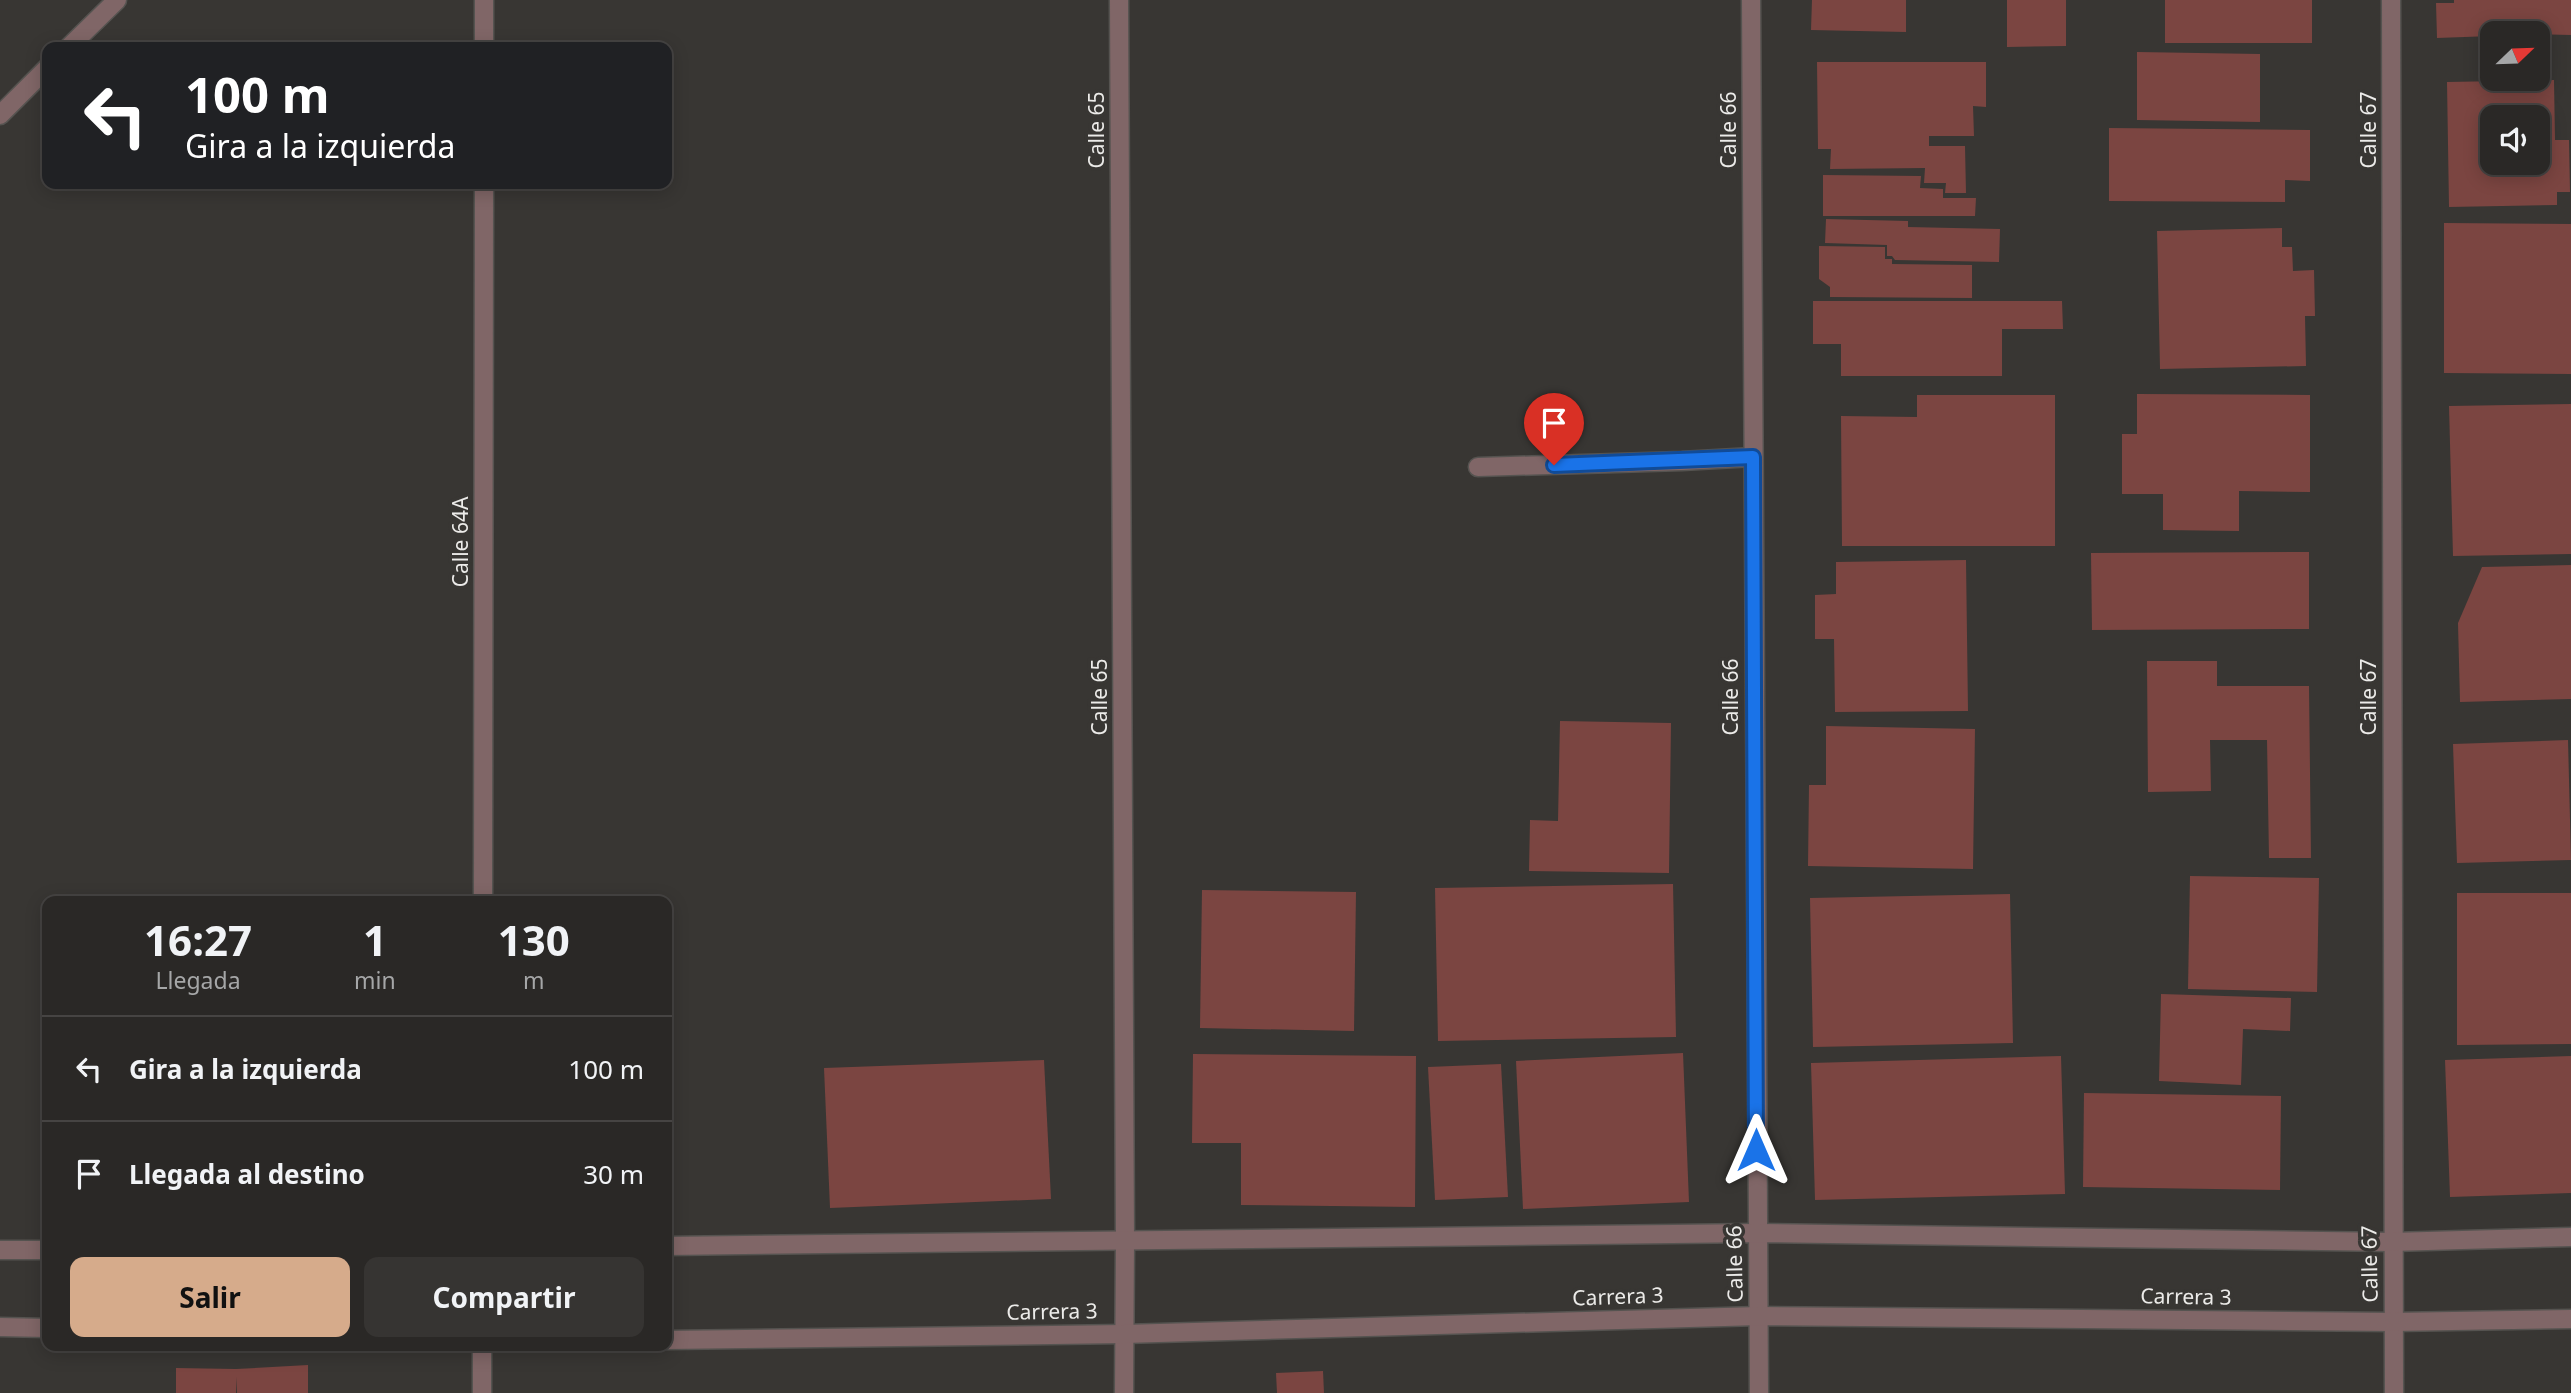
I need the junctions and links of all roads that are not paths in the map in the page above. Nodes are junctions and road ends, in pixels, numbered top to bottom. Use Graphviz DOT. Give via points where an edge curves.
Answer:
graph roads {
  1 [pos="117,0"];
  2 [pos="484,0"];
  3 [pos="1119,0"];
  4 [pos="1751,0"];
  5 [pos="2391,0"];
  6 [pos="74,42"];
  7 [pos="484,42"];
  8 [pos="42,73"];
  9 [pos="0,115"];
  10 [pos="484,189"];
  11 [pos="1753,457"];
  12 [pos="1478,467"];
  13 [pos="483,896"];
  14 [pos="1757,1233"];
  15 [pos="2571,1237"];
  16 [pos="1125,1242"];
  17 [pos="2392,1242"];
  18 [pos="672,1246"];
  19 [pos="0,1250"];
  20 [pos="42,1250"];
  21 [pos="1759,1316"];
  22 [pos="2571,1319"];
  23 [pos="2393,1322"];
  24 [pos="0,1327"];
  25 [pos="42,1328"];
  26 [pos="1124,1334"];
  27 [pos="672,1340"];
  28 [pos="482,1351"];
  29 [pos="482,1393"];
  30 [pos="1124,1393"];
  31 [pos="1759,1393"];
  32 [pos="2394,1393"];
  1 -- 6 [label="street"];
  2 -- 7 [label="street"];
  3 -- 16 [label="street, Calle 65"];
  4 -- 11 [label="street, Calle 66"];
  5 -- 17 [label="street, Calle 67"];
  8 -- 9 [label="street"];
  10 -- 13 [label="street, Calle 64A"];
  11 -- 12 [label="street"];
  11 -- 14 [label="street, Calle 66"];
  14 -- 16 [label="street"];
  14 -- 17 [label="street"];
  14 -- 21 [label="street, Calle 66"];
  15 -- 17 [label="street"];
  16 -- 18 [label="street"];
  16 -- 26 [label="street, Calle 65"];
  17 -- 23 [label="street, Calle 67"];
  19 -- 20 [label="street"];
  21 -- 23 [label="street, Carrera 3"];
  21 -- 26 [label="street, Carrera 3"];
  21 -- 31 [label="street, Calle 66"];
  22 -- 23 [label="street, Carrera 3"];
  23 -- 32 [label="street, Calle 67"];
  24 -- 25 [label="street"];
  26 -- 27 [label="street, Carrera 3"];
  26 -- 30 [label="street, Calle 65"];
  28 -- 29 [label="street"];
}
